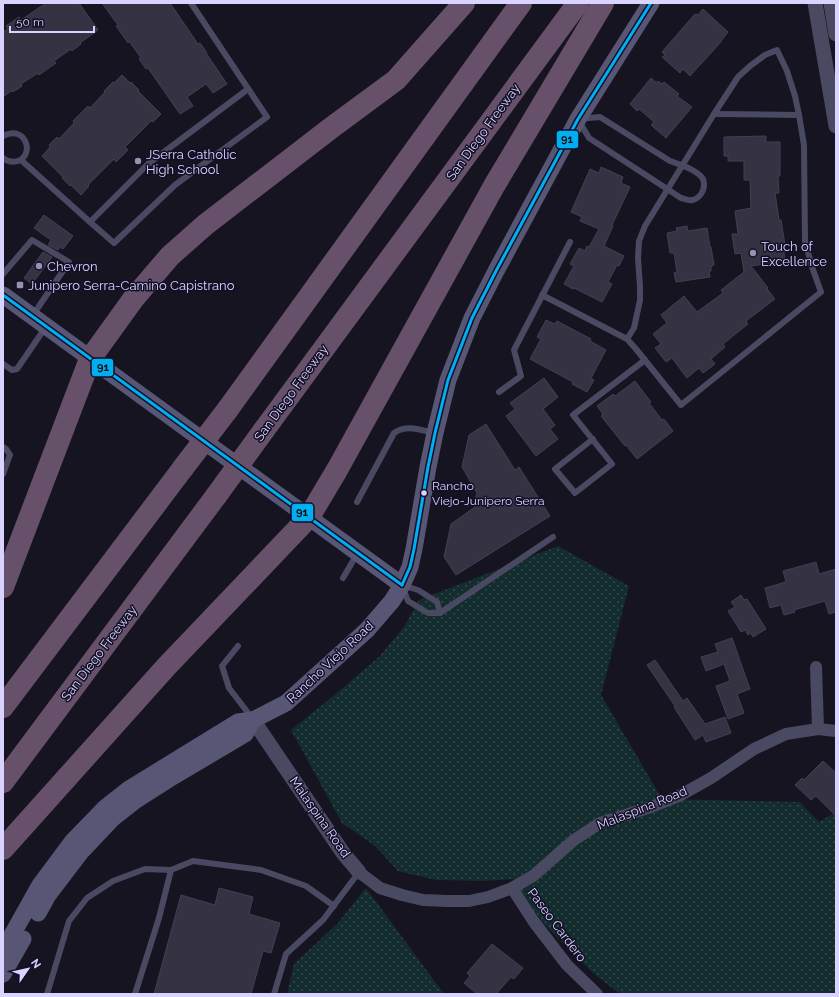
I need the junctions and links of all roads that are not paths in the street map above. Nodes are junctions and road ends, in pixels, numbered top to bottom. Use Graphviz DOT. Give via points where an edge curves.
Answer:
graph roads {
  1 [pos="191,3"];
  2 [pos="464,3"];
  3 [pos="521,3"];
  4 [pos="578,3"];
  5 [pos="603,3"];
  6 [pos="651,3"];
  7 [pos="815,3"];
  8 [pos="831,3"];
  9 [pos="836,34"];
  10 [pos="248,89"];
  11 [pos="714,114"];
  12 [pos="799,116"];
  13 [pos="578,119"];
  14 [pos="836,126"];
  15 [pos="3,136"];
  16 [pos="21,160"];
  17 [pos="4,161"];
  18 [pos="682,165"];
  19 [pos="667,189"];
  20 [pos="90,222"];
  21 [pos="570,242"];
  22 [pos="3,274"];
  23 [pos="3,295"];
  24 [pos="542,295"];
  25 [pos="32,316"];
  26 [pos="46,326"];
  27 [pos="627,339"];
  28 [pos="90,359"];
  29 [pos="645,360"];
  30 [pos="3,364"];
  31 [pos="499,392"];
  32 [pos="435,433"];
  33 [pos="593,439"];
  34 [pos="3,447"];
  35 [pos="3,474"];
  36 [pos="357,502"];
  37 [pos="309,518"];
  38 [pos="553,537"];
  39 [pos="358,553"];
  40 [pos="343,578"];
  41 [pos="402,585"];
  42 [pos="3,587"];
  43 [pos="440,613"];
  44 [pos="238,646"];
  45 [pos="816,667"];
  46 [pos="3,707"];
  47 [pos="253,720"];
  48 [pos="818,729"];
  49 [pos="836,731"];
  50 [pos="3,782"];
  51 [pos="3,849"];
  52 [pos="171,870"];
  53 [pos="359,872"];
  54 [pos="512,888"];
  55 [pos="334,906"];
  56 [pos="3,950"];
  57 [pos="3,974"];
  58 [pos="47,994"];
  59 [pos="135,994"];
  60 [pos="274,994"];
  61 [pos="598,994"];
  1 -- 10 [label="lane"];
  2 -- 28 [label="highway" via="396,80 205,225 170,256 134,298"];
  3 -- 46 [label="highway, bridge" via="228,409"];
  4 -- 50 [label="highway, San Diego Freeway, bridge"];
  5 -- 37 [label="highway" via="494,186"];
  6 -- 13 [label="main road, Rancho Viejo Road"];
  7 -- 14 [label="street"];
  8 -- 9 [label="street"];
  10 -- 20 [label="lane" via="148,164"];
  10 -- 20 [label="lane" via="267,117 175,185 114,243"];
  11 -- 12 [label="lane"];
  11 -- 12 [label="lane" via="738,77 765,55 777,50 787,71"];
  11 -- 18 [label="lane"];
  12 -- 29 [label="lane" via="804,145 806,241 821,292 681,404"];
  13 -- 18 [label="lane" via="600,117 670,161"];
  13 -- 19 [label="lane" via="589,138"];
  13 -- 32 [label="main road, Rancho Viejo Road" via="472,318 448,380"];
  15 -- 16 [label="lane" via="16,133 22,136 27,148"];
  16 -- 17 [label="lane"];
  16 -- 20 [label="lane"];
  18 -- 19 [label="lane"];
  18 -- 19 [label="lane" via="702,179 702,192 694,200 688,200"];
  19 -- 27 [label="lane" via="639,241 640,300 634,328"];
  21 -- 24 [label="lane"];
  22 -- 25 [label="lane" via="32,240 69,262"];
  23 -- 25 [label="main road"];
  24 -- 27 [label="lane"];
  24 -- 31 [label="lane" via="514,350 521,376"];
  25 -- 26 [label="main road"];
  26 -- 28 [label="main road"];
  26 -- 30 [label="lane" via="17,369 12,370"];
  27 -- 29 [label="lane"];
  28 -- 37 [label="main road"];
  28 -- 42 [label="highway"];
  29 -- 33 [label="lane" via="573,416"];
  32 -- 36 [label="lane" via="414,428 404,428 394,433"];
  32 -- 41 [label="main road, Rancho Viejo Road" via="414,549"];
  33 -- 33 [label="lane" via="555,469 575,494 612,464"];
  34 -- 35 [label="lane" via="10,455"];
  37 -- 39 [label="main road"];
  37 -- 51 [label="highway" via="166,667"];
  38 -- 43 [label="lane"];
  39 -- 40 [label="lane"];
  39 -- 41 [label="main road"];
  41 -- 43 [label="lane" via="418,590 437,602"];
  41 -- 43 [label="lane" via="408,601 428,613"];
  41 -- 47 [label="main road, Rancho Viejo Road" via="367,630 333,661 286,703"];
  44 -- 47 [label="lane" via="222,666 229,688"];
  45 -- 48 [label="street"];
  47 -- 53 [label="street, Malaspina Road" via="343,853"];
  47 -- 56 [label="main road, Rancho Viejo Road" via="238,722 129,789 105,808 72,842 40,885"];
  47 -- 57 [label="main road, Rancho Viejo Road" via="245,734 142,795 113,818 80,853 48,895"];
  48 -- 49 [label="street, Malaspina Road"];
  48 -- 54 [label="street, Malaspina Road" via="786,734 754,749 679,796 600,823 574,840 533,876"];
  52 -- 55 [label="lane" via="193,861 261,870 306,886"];
  52 -- 58 [label="lane" via="145,869 113,881 88,898 69,921"];
  52 -- 59 [label="lane"];
  53 -- 54 [label="street, Malaspina Road" via="380,888 423,900 469,901"];
  53 -- 55 [label="lane"];
  54 -- 61 [label="street, Paseo Cardero" via="567,965"];
  55 -- 60 [label="lane" via="323,920 286,954"];
}
